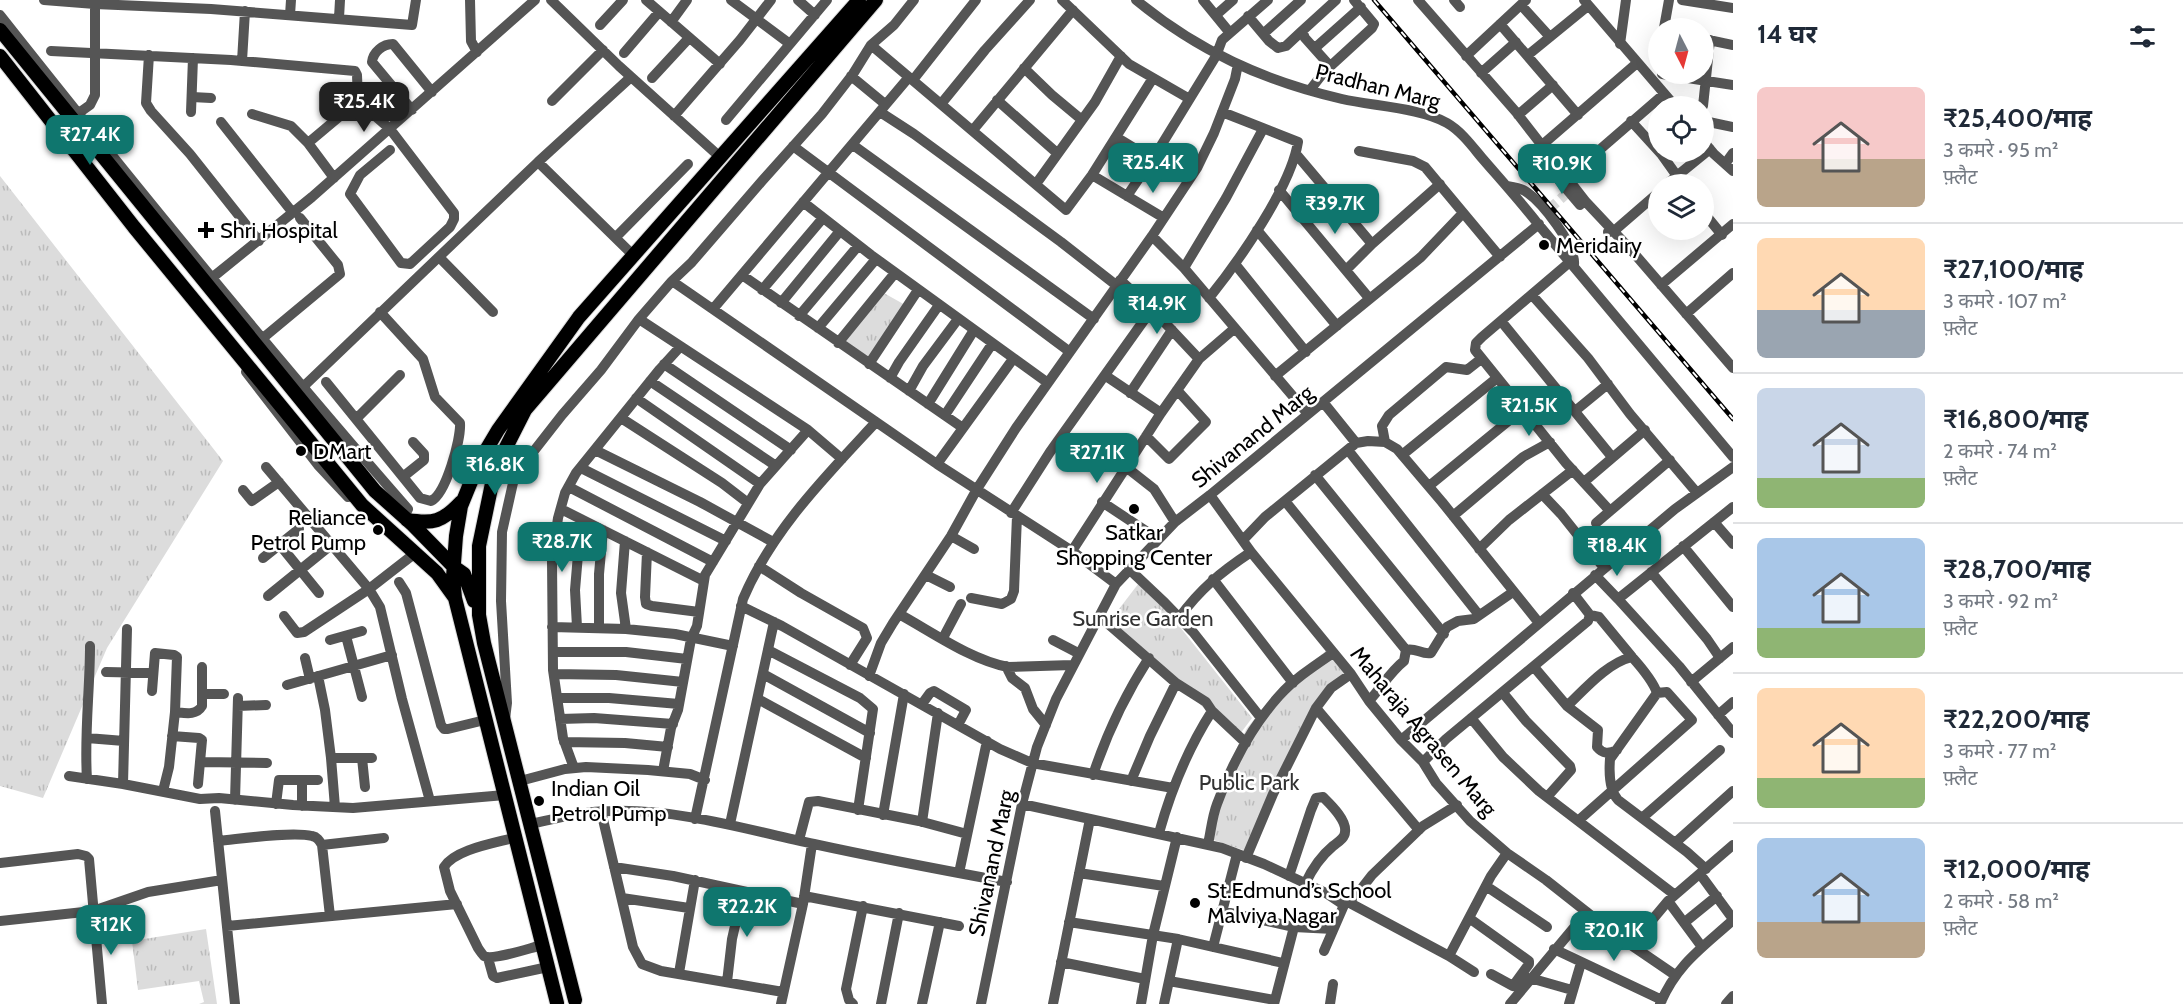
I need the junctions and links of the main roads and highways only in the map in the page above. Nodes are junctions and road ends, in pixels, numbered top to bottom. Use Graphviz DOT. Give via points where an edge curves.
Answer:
graph roads {
  1 [pos="859,0"];
  2 [pos="876,0"];
  3 [pos="0,30"];
  4 [pos="0,56"];
  5 [pos="375,490"];
  6 [pos="463,501"];
  7 [pos="366,509"];
  8 [pos="406,519"];
  9 [pos="478,561"];
  10 [pos="437,573"];
  11 [pos="457,573"];
  12 [pos="455,598"];
  13 [pos="479,615"];
  14 [pos="579,1002"];
  15 [pos="557,1004"];
  1 -- 6 [label="main road" via="579,318 498,430"];
  2 -- 9 [label="main road" via="525,410 495,469"];
  3 -- 5 [label="main road" via="210,280"];
  4 -- 7 [label="main road"];
  5 -- 7 [label="main road"];
  5 -- 8 [label="main road"];
  6 -- 8 [label="main road" via="438,521"];
  6 -- 11 [label="main road" via="456,536"];
  7 -- 10 [label="main road"];
  8 -- 11 [label="main road"];
  9 -- 11 [label="main road"];
  9 -- 13 [label="main road"];
  10 -- 11 [label="main road"];
  10 -- 12 [label="main road"];
  11 -- 12 [label="main road"];
  11 -- 13 [label="main road"];
  12 -- 15 [label="main road"];
  13 -- 14 [label="main road" via="504,725"];
  14 -- 15 [label="main road" via="563,999"];
}
